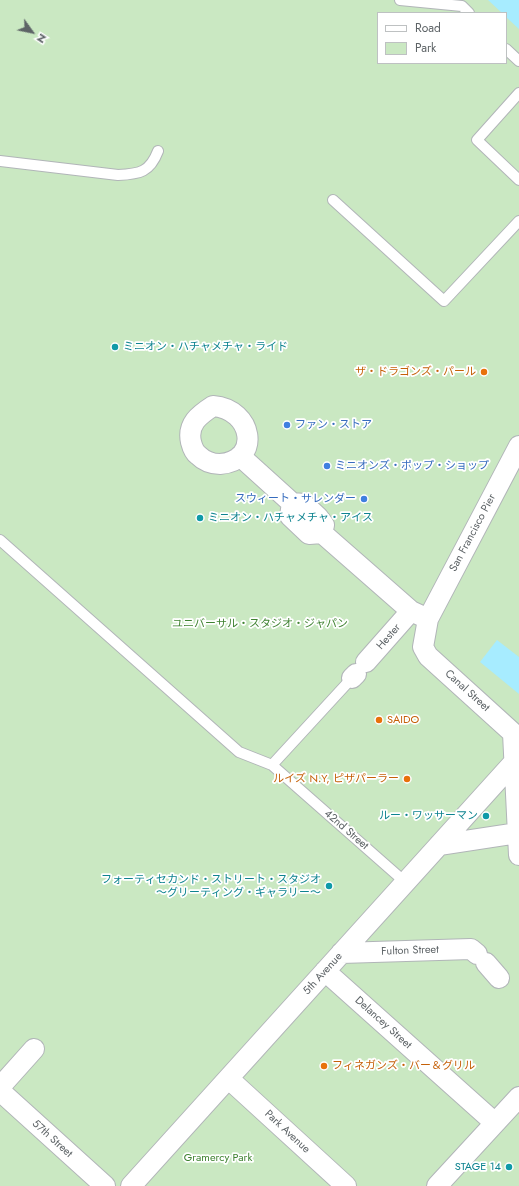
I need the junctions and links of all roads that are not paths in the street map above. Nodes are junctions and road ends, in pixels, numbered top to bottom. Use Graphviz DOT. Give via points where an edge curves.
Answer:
graph roads {
  1 [pos="400,0"];
  2 [pos="468,12"];
  3 [pos="507,50"];
  4 [pos="519,61"];
  5 [pos="519,93"];
  6 [pos="158,151"];
  7 [pos="0,161"];
  8 [pos="519,180"];
  9 [pos="333,200"];
  10 [pos="519,221"];
  11 [pos="519,446"];
  12 [pos="240,456"];
  13 [pos="0,540"];
  14 [pos="419,615"];
  15 [pos="358,672"];
  16 [pos="514,761"];
  17 [pos="272,765"];
  18 [pos="518,833"];
  19 [pos="439,845"];
  20 [pos="519,855"];
  21 [pos="405,882"];
  22 [pos="341,953"];
  23 [pos="488,965"];
  24 [pos="325,971"];
  25 [pos="34,1049"];
  26 [pos="229,1079"];
  27 [pos="0,1087"];
  28 [pos="0,1091"];
  29 [pos="519,1096"];
  30 [pos="495,1123"];
  31 [pos="105,1186"];
  32 [pos="131,1186"];
  33 [pos="346,1186"];
  34 [pos="437,1186"];
  1 -- 2 [label="lane" via="462,6"];
  3 -- 4 [label="lane"];
  5 -- 8 [label="lane" via="477,140"];
  6 -- 7 [label="lane" via="154,162 135,174 118,175"];
  9 -- 10 [label="lane" via="444,301"];
  11 -- 14 [label="street, San Francisco Pier"];
  12 -- 14 [label="street" via="292,503 304,504 324,525 322,533"];
  13 -- 17 [label="lane" via="240,752"];
  14 -- 15 [label="street, Hester"];
  14 -- 16 [label="street, Canal Street" via="423,647 428,656 513,733"];
  15 -- 17 [label="lane"];
  16 -- 18 [label="street, Canal Street"];
  16 -- 19 [label="street, 5th Avenue"];
  17 -- 21 [label="lane, 42nd Street"];
  18 -- 19 [label="street"];
  18 -- 20 [label="street, Canal Street"];
  19 -- 21 [label="street, 5th Avenue"];
  21 -- 22 [label="street, 5th Avenue"];
  22 -- 23 [label="street, Fulton Street" via="471,949"];
  22 -- 24 [label="street, 5th Avenue"];
  24 -- 26 [label="street, 5th Avenue"];
  24 -- 30 [label="street, Delancey Street"];
  25 -- 27 [label="street"];
  26 -- 32 [label="street, 5th Avenue"];
  26 -- 33 [label="street, Park Avenue"];
  28 -- 31 [label="street, 57th Street"];
  29 -- 30 [label="street"];
  30 -- 34 [label="street"];
}
